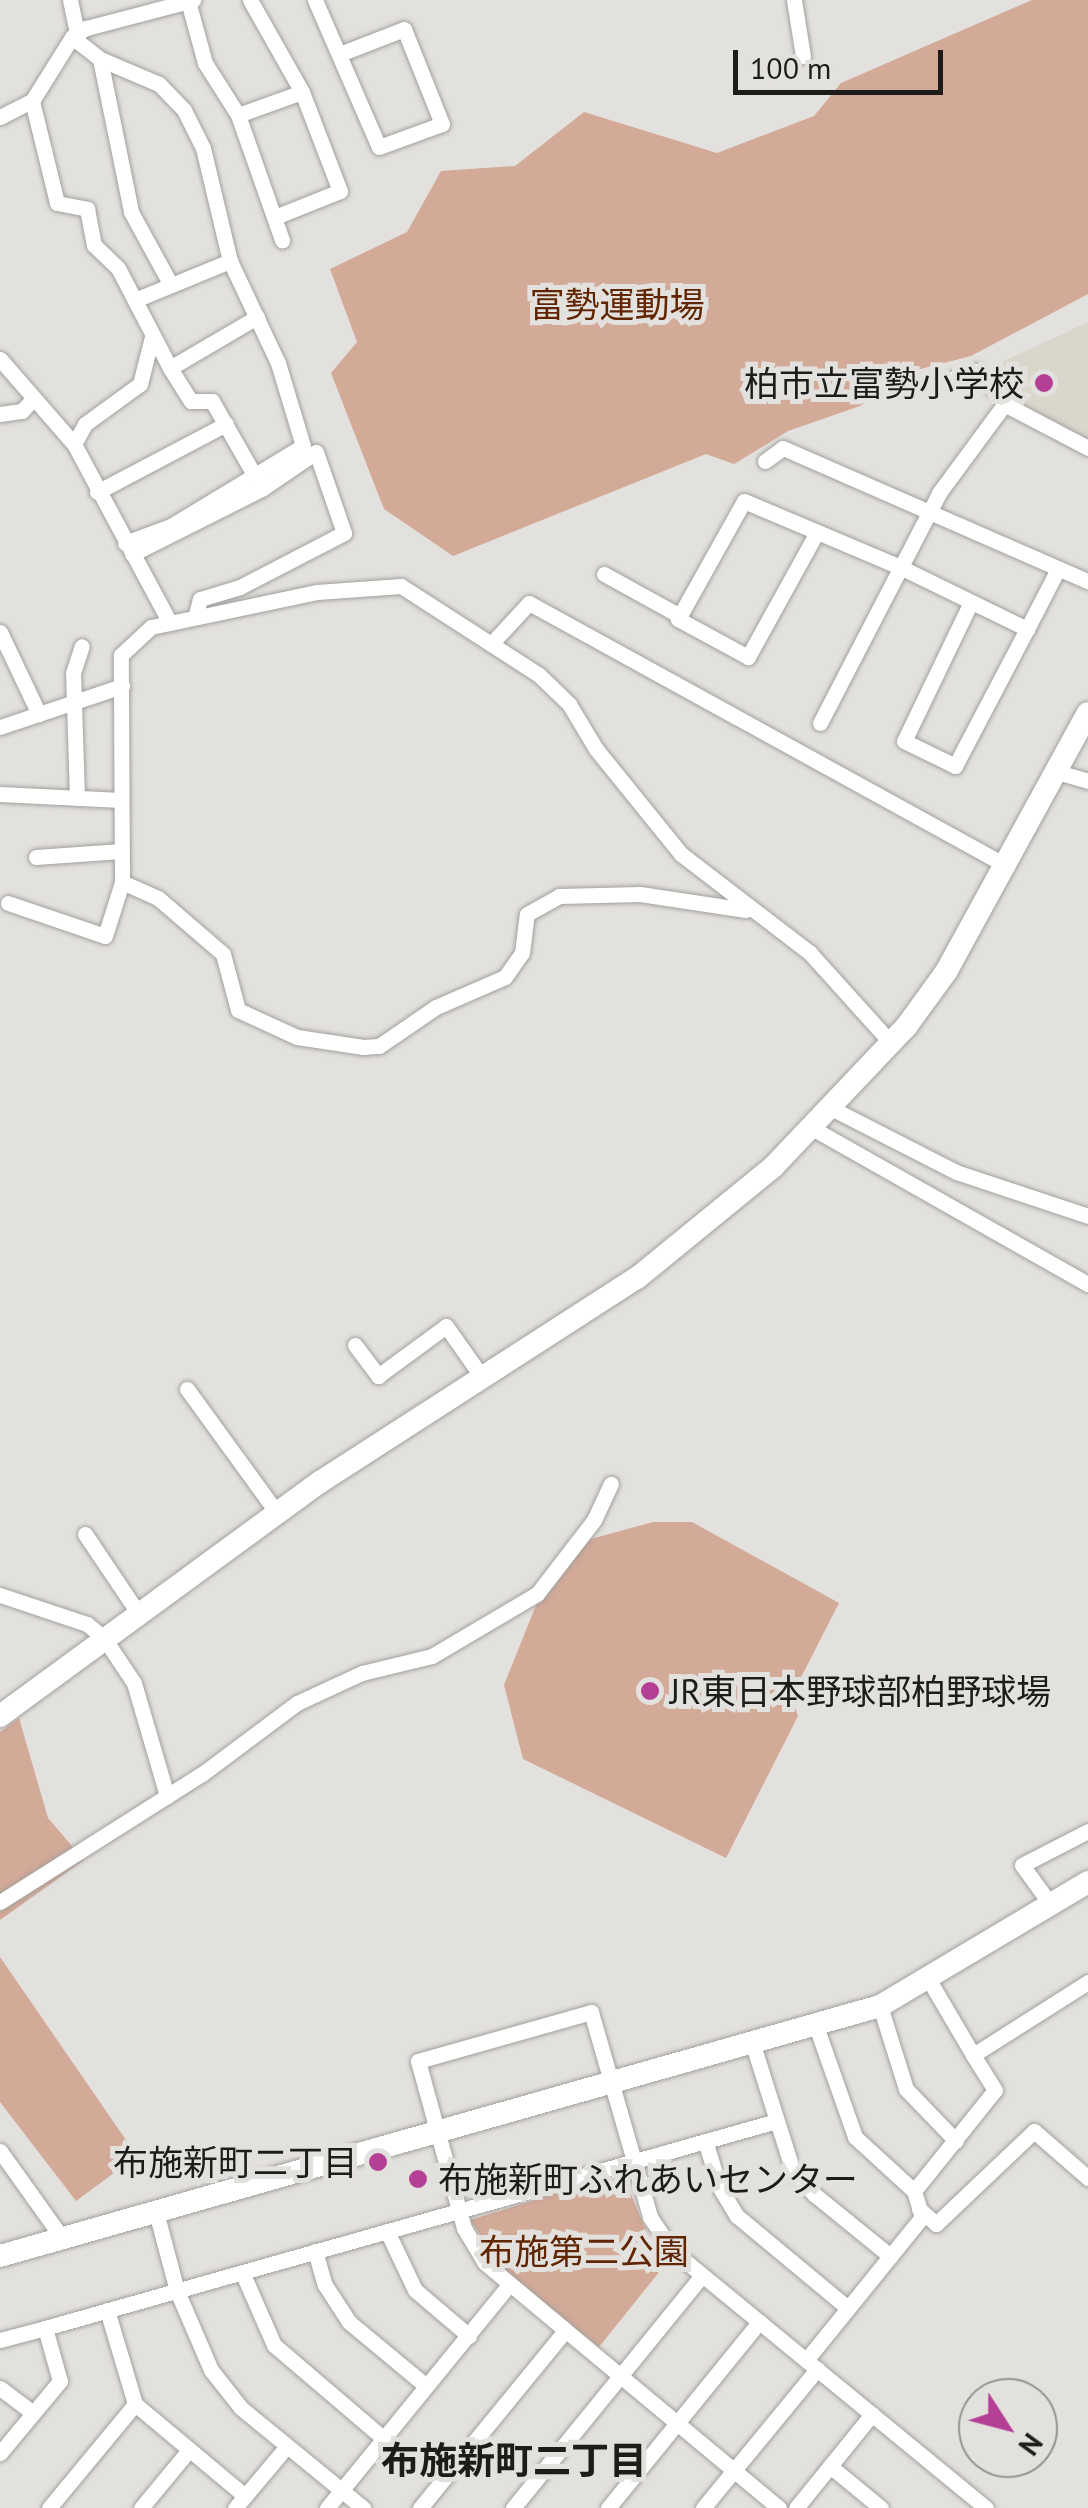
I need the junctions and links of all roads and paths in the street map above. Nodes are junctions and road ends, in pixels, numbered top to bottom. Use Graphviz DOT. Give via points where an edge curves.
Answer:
graph roads {
  1 [pos="70,0"];
  2 [pos="190,0"];
  3 [pos="250,0"];
  4 [pos="315,0"];
  5 [pos="794,0"];
  6 [pos="74,35"];
  7 [pos="340,54"];
  8 [pos="803,56"];
  9 [pos="100,58"];
  10 [pos="302,92"];
  11 [pos="32,101"];
  12 [pos="238,116"];
  13 [pos="0,117"];
  14 [pos="275,218"];
  15 [pos="282,240"];
  16 [pos="230,261"];
  17 [pos="171,285"];
  18 [pos="135,300"];
  19 [pos="257,316"];
  20 [pos="152,337"];
  21 [pos="0,359"];
  22 [pos="170,368"];
  23 [pos="952,378"];
  24 [pos="31,401"];
  25 [pos="1006,402"];
  26 [pos="0,414"];
  27 [pos="226,424"];
  28 [pos="74,444"];
  29 [pos="1088,448"];
  30 [pos="764,462"];
  31 [pos="256,478"];
  32 [pos="97,492"];
  33 [pos="926,515"];
  34 [pos="816,532"];
  35 [pos="128,548"];
  36 [pos="898,566"];
  37 [pos="1058,569"];
  38 [pos="604,574"];
  39 [pos="1088,581"];
  40 [pos="971,602"];
  41 [pos="196,614"];
  42 [pos="680,616"];
  43 [pos="170,622"];
  44 [pos="1027,630"];
  45 [pos="0,632"];
  46 [pos="491,644"];
  47 [pos="82,646"];
  48 [pos="122,686"];
  49 [pos="74,702"];
  50 [pos="39,714"];
  51 [pos="1088,714"];
  52 [pos="820,723"];
  53 [pos="0,727"];
  54 [pos="1057,772"];
  55 [pos="1088,781"];
  56 [pos="0,794"];
  57 [pos="77,798"];
  58 [pos="121,800"];
  59 [pos="120,851"];
  60 [pos="36,857"];
  61 [pos="1007,866"];
  62 [pos="122,882"];
  63 [pos="8,903"];
  64 [pos="751,910"];
  65 [pos="891,1044"];
  66 [pos="831,1108"];
  67 [pos="812,1128"];
  68 [pos="1088,1216"];
  69 [pos="1088,1284"];
  70 [pos="354,1345"];
  71 [pos="482,1377"];
  72 [pos="187,1389"];
  73 [pos="610,1484"];
  74 [pos="277,1513"];
  75 [pos="86,1534"];
  76 [pos="0,1595"];
  77 [pos="140,1616"];
  78 [pos="106,1641"];
  79 [pos="0,1716"];
  80 [pos="167,1796"];
  81 [pos="1088,1831"];
  82 [pos="1088,1882"];
  83 [pos="0,1902"];
  84 [pos="1051,1905"];
  85 [pos="929,1980"];
  86 [pos="1088,1982"];
  87 [pos="880,2006"];
  88 [pos="816,2026"];
  89 [pos="752,2045"];
  90 [pos="973,2055"];
  91 [pos="612,2084"];
  92 [pos="773,2122"];
  93 [pos="438,2132"];
  94 [pos="956,2141"];
  95 [pos="705,2142"];
  96 [pos="3,2160"];
  97 [pos="634,2162"];
  98 [pos="1088,2178"];
  99 [pos="914,2190"];
  100 [pos="919,2209"];
  101 [pos="458,2211"];
  102 [pos="156,2212"];
  103 [pos="387,2231"];
  104 [pos="62,2238"];
  105 [pos="315,2251"];
  106 [pos="0,2256"];
  107 [pos="890,2256"];
  108 [pos="242,2272"];
  109 [pos="701,2276"];
  110 [pos="508,2286"];
  111 [pos="178,2291"];
  112 [pos="848,2308"];
  113 [pos="107,2310"];
  114 [pos="759,2322"];
  115 [pos="45,2328"];
  116 [pos="564,2332"];
  117 [pos="469,2336"];
  118 [pos="0,2340"];
  119 [pos="812,2364"];
  120 [pos="619,2378"];
  121 [pos="426,2386"];
  122 [pos="0,2388"];
  123 [pos="135,2404"];
  124 [pos="33,2413"];
  125 [pos="872,2414"];
  126 [pos="676,2424"];
  127 [pos="384,2439"];
  128 [pos="287,2446"];
  129 [pos="188,2450"];
  130 [pos="0,2454"];
  131 [pos="830,2466"];
  132 [pos="733,2471"];
  133 [pos="342,2490"];
  134 [pos="240,2502"];
  135 [pos="49,2508"];
  136 [pos="141,2508"];
  137 [pos="327,2508"];
  138 [pos="363,2508"];
  139 [pos="420,2508"];
  140 [pos="513,2508"];
  141 [pos="608,2508"];
  142 [pos="703,2508"];
  143 [pos="779,2508"];
  144 [pos="796,2508"];
  145 [pos="882,2508"];
  146 [pos="986,2508"];
  1 -- 6 [label="street"];
  2 -- 6 [label="street" via="114,16"];
  2 -- 12 [label="street" via="205,63"];
  3 -- 10 [label="street"];
  4 -- 7 [label="street"];
  5 -- 8 [label="street"];
  6 -- 9 [label="street"];
  6 -- 11 [label="street"];
  7 -- 7 [label="street" via="379,147 442,124 404,28"];
  9 -- 16 [label="street" via="159,84 184,110 203,148"];
  9 -- 17 [label="street" via="132,212"];
  10 -- 12 [label="street"];
  10 -- 14 [label="street" via="340,191"];
  11 -- 13 [label="street"];
  11 -- 18 [label="street" via="56,203 87,209 94,245 118,268"];
  12 -- 14 [label="street"];
  14 -- 15 [label="street"];
  16 -- 17 [label="street"];
  16 -- 19 [label="street"];
  17 -- 18 [label="street"];
  18 -- 20 [label="street"];
  19 -- 22 [label="street"];
  19 -- 31 [label="street" via="303,446"];
  20 -- 22 [label="street"];
  20 -- 28 [label="street" via="140,384 85,424"];
  21 -- 24 [label="street"];
  22 -- 27 [label="street" via="192,401 212,401"];
  23 -- 25 [label="street" via="977,371"];
  24 -- 26 [label="street" via="22,411"];
  24 -- 28 [label="street"];
  25 -- 29 [label="street"];
  25 -- 33 [label="street"];
  27 -- 31 [label="street"];
  27 -- 32 [label="street"];
  28 -- 32 [label="street"];
  30 -- 33 [label="street" via="783,448"];
  31 -- 35 [label="street"];
  32 -- 35 [label="street"];
  33 -- 36 [label="street"];
  33 -- 37 [label="street"];
  34 -- 36 [label="street"];
  34 -- 42 [label="street" via="744,502"];
  34 -- 42 [label="street" via="748,657"];
  35 -- 41 [label="street" via="263,488 316,452 344,533 240,588 200,599"];
  35 -- 43 [label="street"];
  36 -- 40 [label="street"];
  36 -- 52 [label="street"];
  37 -- 39 [label="street"];
  37 -- 44 [label="street"];
  38 -- 42 [label="street"];
  40 -- 44 [label="street"];
  40 -- 44 [label="street" via="904,741 921,750 955,766"];
  41 -- 43 [label="street"];
  41 -- 46 [label="street" via="317,592 400,586"];
  43 -- 48 [label="street" via="151,627 120,655"];
  45 -- 50 [label="street"];
  46 -- 61 [label="street" via="528,603"];
  46 -- 64 [label="street" via="569,704 596,749 681,854"];
  47 -- 49 [label="street" via="73,673"];
  48 -- 49 [label="street"];
  48 -- 58 [label="street"];
  49 -- 50 [label="street"];
  49 -- 57 [label="street"];
  50 -- 53 [label="street"];
  51 -- 54 [label="street"];
  54 -- 55 [label="street"];
  54 -- 61 [label="street"];
  56 -- 57 [label="street"];
  57 -- 58 [label="street"];
  58 -- 59 [label="street"];
  59 -- 60 [label="street"];
  59 -- 62 [label="street"];
  61 -- 65 [label="street" via="946,972"];
  62 -- 63 [label="street" via="105,936"];
  62 -- 64 [label="street" via="158,898 223,954 238,1010 297,1038 363,1047 379,1046 436,1007 505,977 522,953 528,914 559,896 640,894"];
  64 -- 65 [label="street" via="810,953"];
  65 -- 66 [label="street"];
  66 -- 67 [label="street"];
  66 -- 68 [label="street" via="956,1172"];
  67 -- 69 [label="street"];
  67 -- 71 [label="street" via="636,1278"];
  70 -- 71 [label="street" via="378,1376 446,1326"];
  71 -- 74 [label="street"];
  72 -- 74 [label="street"];
  73 -- 80 [label="street" via="594,1520 537,1594 432,1656 362,1673 312,1695"];
  74 -- 77 [label="street"];
  75 -- 77 [label="street"];
  76 -- 78 [label="street" via="86,1624"];
  77 -- 78 [label="street"];
  78 -- 79 [label="street"];
  78 -- 80 [label="street" via="134,1682"];
  80 -- 83 [label="street"];
  81 -- 84 [label="street" via="1022,1865"];
  82 -- 84 [label="street"];
  84 -- 85 [label="street"];
  85 -- 87 [label="street"];
  85 -- 90 [label="street"];
  86 -- 90 [label="street"];
  87 -- 88 [label="street"];
  87 -- 94 [label="street" via="906,2089"];
  88 -- 89 [label="street"];
  88 -- 99 [label="street" via="854,2137"];
  89 -- 91 [label="street"];
  89 -- 92 [label="street"];
  90 -- 94 [label="street" via="996,2090"];
  91 -- 93 [label="street"];
  91 -- 93 [label="street" via="591,2012 418,2061"];
  91 -- 97 [label="street"];
  92 -- 95 [label="street"];
  92 -- 107 [label="street" via="804,2184"];
  93 -- 101 [label="street"];
  93 -- 102 [label="street"];
  94 -- 99 [label="street"];
  95 -- 97 [label="street"];
  95 -- 112 [label="street" via="720,2188 738,2216"];
  96 -- 104 [label="street"];
  97 -- 101 [label="street"];
  97 -- 109 [label="street" via="660,2234"];
  98 -- 100 [label="street" via="1034,2130 936,2224"];
  99 -- 100 [label="street"];
  100 -- 107 [label="street" via="922,2217"];
  101 -- 103 [label="street"];
  101 -- 110 [label="street" via="477,2253"];
  102 -- 104 [label="street"];
  102 -- 111 [label="street"];
  103 -- 105 [label="street"];
  103 -- 117 [label="street" via="415,2290"];
  104 -- 106 [label="street"];
  105 -- 108 [label="street"];
  105 -- 121 [label="street" via="325,2285 349,2322"];
  107 -- 112 [label="street"];
  108 -- 111 [label="street"];
  108 -- 127 [label="street" via="274,2345"];
  109 -- 114 [label="street"];
  109 -- 120 [label="street"];
  110 -- 116 [label="street"];
  110 -- 117 [label="street"];
  111 -- 113 [label="street"];
  111 -- 128 [label="street" via="211,2370"];
  112 -- 119 [label="street"];
  113 -- 115 [label="street"];
  113 -- 123 [label="street"];
  114 -- 119 [label="street"];
  114 -- 126 [label="street"];
  115 -- 118 [label="street"];
  115 -- 124 [label="street" via="60,2381"];
  116 -- 120 [label="street"];
  116 -- 139 [label="street"];
  117 -- 121 [label="street"];
  119 -- 125 [label="street"];
  119 -- 132 [label="street"];
  120 -- 126 [label="street"];
  120 -- 140 [label="street"];
  121 -- 127 [label="street"];
  122 -- 124 [label="street"];
  123 -- 129 [label="street"];
  123 -- 135 [label="street"];
  124 -- 130 [label="street"];
  125 -- 131 [label="street"];
  125 -- 146 [label="street"];
  126 -- 132 [label="street"];
  126 -- 141 [label="street"];
  127 -- 133 [label="street"];
  128 -- 133 [label="street"];
  128 -- 134 [label="street"];
  129 -- 134 [label="street"];
  129 -- 136 [label="street"];
  131 -- 144 [label="street"];
  131 -- 145 [label="street"];
  132 -- 142 [label="street"];
  132 -- 143 [label="street"];
  133 -- 137 [label="street"];
  133 -- 138 [label="street"];
}
